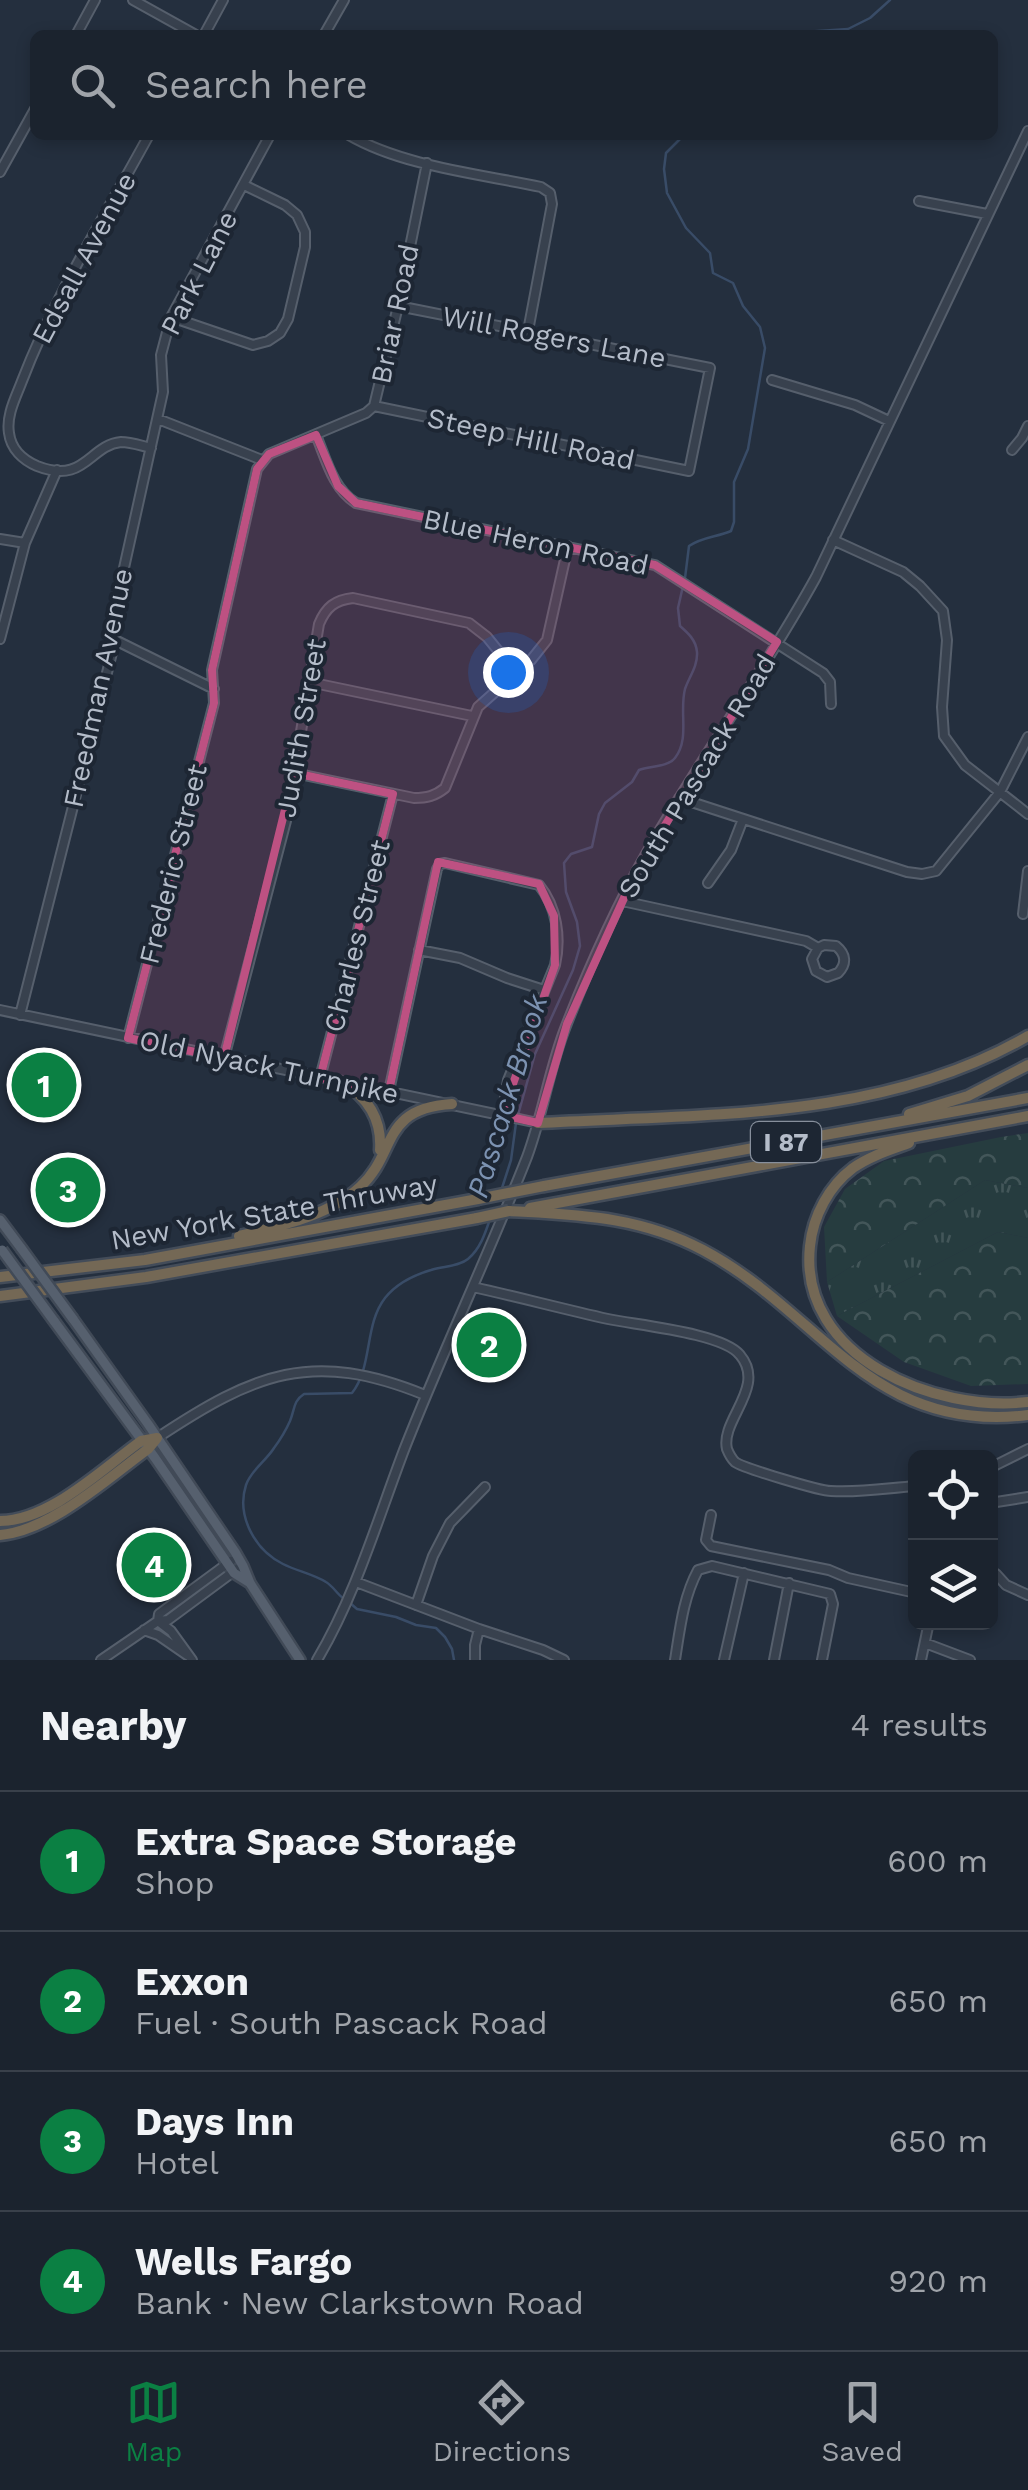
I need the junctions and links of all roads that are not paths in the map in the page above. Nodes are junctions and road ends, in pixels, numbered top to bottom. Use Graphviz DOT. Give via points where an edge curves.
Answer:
graph roads {
  1 [pos="96,0"];
  2 [pos="134,0"];
  3 [pos="223,0"];
  4 [pos="344,0"];
  5 [pos="79,30"];
  6 [pos="187,30"];
  7 [pos="207,30"];
  8 [pos="327,30"];
  9 [pos="30,118"];
  10 [pos="1028,132"];
  11 [pos="146,140"];
  12 [pos="267,140"];
  13 [pos="360,140"];
  14 [pos="428,163"];
  15 [pos="0,172"];
  16 [pos="244,185"];
  17 [pos="919,201"];
  18 [pos="987,214"];
  19 [pos="398,306"];
  20 [pos="172,317"];
  21 [pos="528,331"];
  22 [pos="772,380"];
  23 [pos="374,406"];
  24 [pos="158,420"];
  25 [pos="889,421"];
  26 [pos="1028,426"];
  27 [pos="316,435"];
  28 [pos="151,448"];
  29 [pos="1012,450"];
  30 [pos="262,460"];
  31 [pos="57,470"];
  32 [pos="688,472"];
  33 [pos="0,539"];
  34 [pos="834,540"];
  35 [pos="24,543"];
  36 [pos="568,546"];
  37 [pos="114,638"];
  38 [pos="0,639"];
  39 [pos="778,642"];
  40 [pos="516,673"];
  41 [pos="309,682"];
  42 [pos="214,689"];
  43 [pos="831,704"];
  44 [pos="472,716"];
  45 [pos="1028,736"];
  46 [pos="294,773"];
  47 [pos="1000,792"];
  48 [pos="393,794"];
  49 [pos="679,798"];
  50 [pos="1028,814"];
  51 [pos="743,819"];
  52 [pos="1028,871"];
  53 [pos="708,883"];
  54 [pos="622,901"];
  55 [pos="1023,914"];
  56 [pos="818,948"];
  57 [pos="419,950"];
  58 [pos="544,990"];
  59 [pos="0,1010"];
  60 [pos="20,1015"];
  61 [pos="1028,1036"];
  62 [pos="128,1038"];
  63 [pos="224,1058"];
  64 [pos="1028,1065"];
  65 [pos="320,1078"];
  66 [pos="342,1082"];
  67 [pos="389,1092"];
  68 [pos="1028,1098"];
  69 [pos="452,1104"];
  70 [pos="506,1116"];
  71 [pos="1028,1116"];
  72 [pos="538,1123"];
  73 [pos="860,1128"];
  74 [pos="937,1132"];
  75 [pos="373,1171"];
  76 [pos="548,1209"];
  77 [pos="0,1220"];
  78 [pos="1,1248"];
  79 [pos="145,1260"];
  80 [pos="0,1277"];
  81 [pos="473,1286"];
  82 [pos="0,1299"];
  83 [pos="426,1395"];
  84 [pos="1028,1402"];
  85 [pos="1028,1415"];
  86 [pos="157,1438"];
  87 [pos="144,1445"];
  88 [pos="1028,1450"];
  89 [pos="998,1464"];
  90 [pos="485,1487"];
  91 [pos="908,1487"];
  92 [pos="1028,1497"];
  93 [pos="998,1502"];
  94 [pos="711,1515"];
  95 [pos="0,1522"];
  96 [pos="0,1536"];
  97 [pos="240,1560"];
  98 [pos="227,1563"];
  99 [pos="234,1573"];
  100 [pos="744,1573"];
  101 [pos="998,1576"];
  102 [pos="356,1582"];
  103 [pos="250,1584"];
  104 [pos="789,1584"];
  105 [pos="908,1591"];
  106 [pos="1028,1595"];
  107 [pos="416,1605"];
  108 [pos="158,1621"];
  109 [pos="479,1628"];
  110 [pos="144,1630"];
  111 [pos="927,1630"];
  112 [pos="924,1643"];
  113 [pos="189,1657"];
  114 [pos="559,1659"];
  115 [pos="101,1660"];
  116 [pos="299,1660"];
  117 [pos="317,1660"];
  118 [pos="475,1660"];
  119 [pos="675,1660"];
  120 [pos="724,1660"];
  121 [pos="774,1660"];
  122 [pos="822,1660"];
  123 [pos="921,1660"];
  124 [pos="970,1660"];
  1 -- 5 [label="street"];
  2 -- 6 [label="street"];
  3 -- 7 [label="street"];
  4 -- 8 [label="street"];
  9 -- 15 [label="street"];
  10 -- 18 [label="street, South Pascack Road"];
  11 -- 31 [label="street, Edsall Avenue" via="38,340 10,414 13,448"];
  12 -- 16 [label="street, Park Lane"];
  13 -- 14 [label="street"];
  14 -- 19 [label="street, Briar Road"];
  14 -- 21 [label="street" via="550,192"];
  16 -- 20 [label="street, Park Lane"];
  16 -- 20 [label="street" via="284,205 305,232 280,333 253,345"];
  17 -- 18 [label="street"];
  18 -- 25 [label="street, South Pascack Road"];
  19 -- 21 [label="street, Will Rogers Lane"];
  19 -- 23 [label="street, Briar Road"];
  20 -- 24 [label="street, Park Lane"];
  21 -- 32 [label="street, Will Rogers Lane" via="710,368"];
  22 -- 25 [label="street"];
  23 -- 27 [label="street, Briar Road"];
  23 -- 32 [label="street, Steep Hill Road"];
  24 -- 28 [label="street, Freedman Avenue"];
  24 -- 30 [label="street"];
  25 -- 34 [label="street, South Pascack Road"];
  26 -- 29 [label="street"];
  27 -- 30 [label="street, Briar Road"];
  27 -- 36 [label="street, Blue Heron Road" via="338,486 356,503"];
  28 -- 31 [label="street" via="120,442 83,465"];
  28 -- 37 [label="street, Freedman Avenue"];
  30 -- 42 [label="street" via="212,670"];
  31 -- 35 [label="street"];
  33 -- 35 [label="street"];
  34 -- 39 [label="street, South Pascack Road"];
  34 -- 47 [label="street" via="902,572 942,612 944,736 965,765"];
  35 -- 38 [label="street"];
  36 -- 39 [label="street, Blue Heron Road" via="655,565"];
  36 -- 40 [label="street" via="547,640"];
  37 -- 42 [label="street"];
  37 -- 60 [label="street, Freedman Avenue"];
  39 -- 43 [label="street, Blue Heron Road" via="824,673"];
  39 -- 49 [label="street, South Pascack Road"];
  40 -- 41 [label="street, Judith Street" via="469,623 353,598 323,614"];
  40 -- 44 [label="street"];
  41 -- 44 [label="street"];
  41 -- 46 [label="street, Judith Street"];
  42 -- 62 [label="street, Frederic Street"];
  44 -- 48 [label="street" via="445,788 426,798"];
  45 -- 47 [label="street"];
  46 -- 48 [label="street"];
  46 -- 63 [label="street, Judith Street"];
  47 -- 50 [label="street"];
  47 -- 51 [label="street" via="936,871 922,874"];
  48 -- 65 [label="street, Charles Street"];
  49 -- 51 [label="street"];
  49 -- 54 [label="street, South Pascack Road"];
  51 -- 53 [label="street"];
  52 -- 55 [label="street"];
  54 -- 56 [label="street"];
  54 -- 72 [label="street, South Pascack Road" via="559,1045"];
  56 -- 56 [label="street" via="812,959 816,971 826,977 838,973 841,950 830,944"];
  57 -- 58 [label="street"];
  57 -- 58 [label="street" via="440,864 534,883 545,893 558,932"];
  57 -- 67 [label="street"];
  58 -- 70 [label="street" via="508,1080"];
  59 -- 60 [label="street, Old Nyack Turnpike"];
  60 -- 62 [label="street, Old Nyack Turnpike"];
  61 -- 72 [label="highway" via="961,1068 833,1101"];
  62 -- 63 [label="street, Old Nyack Turnpike"];
  63 -- 65 [label="street, Old Nyack Turnpike"];
  64 -- 73 [label="highway" via="968,1096"];
  65 -- 66 [label="street, Old Nyack Turnpike"];
  66 -- 67 [label="street, Old Nyack Turnpike"];
  66 -- 75 [label="highway" via="364,1098 377,1120 381,1138"];
  67 -- 69 [label="street, Old Nyack Turnpike"];
  68 -- 73 [label="highway, New York State Thruway / I 87"];
  69 -- 70 [label="street, Old Nyack Turnpike"];
  69 -- 75 [label="highway" via="427,1108 400,1124"];
  70 -- 72 [label="street, Old Nyack Turnpike"];
  71 -- 74 [label="highway, New York State Thruway / I 87"];
  72 -- 81 [label="street, South Pascack Road"];
  73 -- 79 [label="highway, New York State Thruway / I 87, bridge"];
  74 -- 76 [label="highway, New York State Thruway / I 87"];
  74 -- 84 [label="highway" via="864,1161 832,1189 810,1238 813,1290 838,1335 901,1382 959,1401"];
  75 -- 79 [label="highway" via="350,1195 312,1214"];
  76 -- 82 [label="highway, New York State Thruway / I 87, bridge"];
  76 -- 85 [label="highway" via="623,1220 706,1251 863,1374 908,1399 969,1415"];
  77 -- 86 [label="main road, bridge"];
  78 -- 87 [label="main road, bridge"];
  79 -- 80 [label="highway, New York State Thruway / I 87"];
  81 -- 83 [label="street, South Pascack Road"];
  81 -- 91 [label="street" via="725,1344 748,1371 728,1436 736,1462 829,1492"];
  83 -- 86 [label="street" via="353,1372 307,1371 263,1381"];
  83 -- 102 [label="street, South Pascack Road"];
  86 -- 87 [label="highway"];
  86 -- 97 [label="main road"];
  87 -- 95 [label="highway" via="44,1511"];
  87 -- 96 [label="highway" via="48,1521"];
  87 -- 98 [label="main road"];
  88 -- 89 [label="street"];
  90 -- 107 [label="street" via="450,1523"];
  92 -- 93 [label="street"];
  94 -- 105 [label="street" via="711,1546"];
  97 -- 98 [label="street"];
  97 -- 99 [label="street"];
  97 -- 103 [label="main road"];
  98 -- 99 [label="main road"];
  98 -- 108 [label="street"];
  99 -- 103 [label="main road"];
  99 -- 108 [label="street"];
  100 -- 104 [label="street"];
  100 -- 119 [label="street" via="698,1570"];
  100 -- 120 [label="street"];
  101 -- 106 [label="street"];
  102 -- 107 [label="street"];
  102 -- 117 [label="street, South Pascack Road"];
  103 -- 116 [label="main road"];
  104 -- 121 [label="street"];
  104 -- 122 [label="street" via="826,1592 832,1600"];
  107 -- 109 [label="street"];
  108 -- 110 [label="street"];
  108 -- 113 [label="street"];
  109 -- 114 [label="street"];
  109 -- 118 [label="street"];
  110 -- 113 [label="street"];
  110 -- 115 [label="street"];
  111 -- 112 [label="street"];
  112 -- 123 [label="street"];
  112 -- 124 [label="street"];
}
